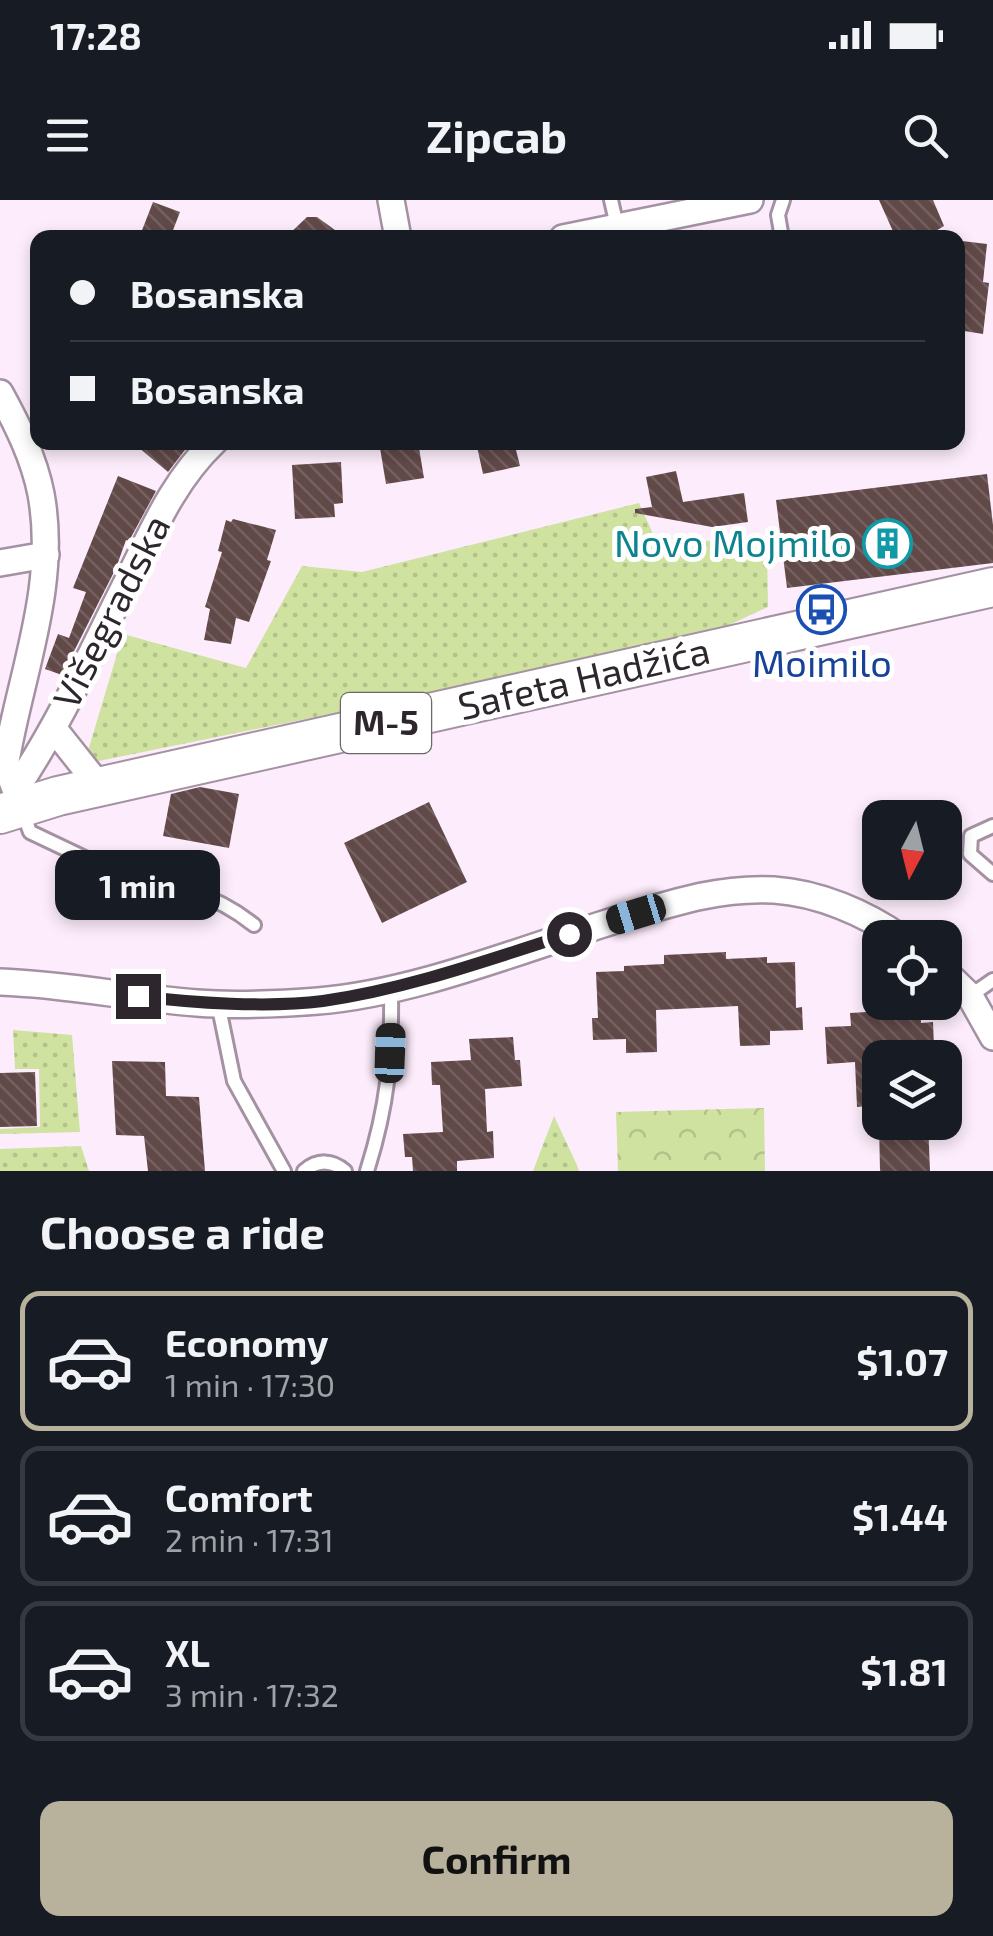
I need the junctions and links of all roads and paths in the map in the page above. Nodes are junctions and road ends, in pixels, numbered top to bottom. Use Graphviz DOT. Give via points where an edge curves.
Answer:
graph roads {
  1 [pos="391,200"];
  2 [pos="612,200"];
  3 [pos="750,200"];
  4 [pos="783,200"];
  5 [pos="617,226"];
  6 [pos="397,230"];
  7 [pos="602,230"];
  8 [pos="781,230"];
  9 [pos="0,393"];
  10 [pos="206,450"];
  11 [pos="46,555"];
  12 [pos="0,563"];
  13 [pos="991,586"];
  14 [pos="54,728"];
  15 [pos="100,787"];
  16 [pos="12,803"];
  17 [pos="993,826"];
  18 [pos="993,874"];
  19 [pos="874,920"];
  20 [pos="254,925"];
  21 [pos="993,980"];
  22 [pos="0,982"];
  23 [pos="391,988"];
  24 [pos="962,988"];
  25 [pos="970,996"];
  26 [pos="218,1002"];
  27 [pos="993,1037"];
  28 [pos="284,1171"];
  29 [pos="304,1171"];
  30 [pos="345,1171"];
  31 [pos="366,1171"];
  1 -- 6 [label="street"];
  2 -- 5 [label="lane"];
  3 -- 5 [label="street"];
  4 -- 8 [label="lane"];
  5 -- 7 [label="street"];
  9 -- 11 [label="street" via="41,492"];
  10 -- 14 [label="street, Višegradska" via="165,506"];
  11 -- 12 [label="street"];
  11 -- 16 [label="street" via="6,762"];
  13 -- 15 [label="main road, Safeta Hadžića / M-5"];
  14 -- 15 [label="street"];
  14 -- 16 [label="street, Višegradska"];
  15 -- 16 [label="main road, Safeta Hadžića / M-5"];
  16 -- 20 [label="lane" via="30,832 110,870 129,890 162,883 232,908"];
  17 -- 18 [label="lane" via="971,836 970,854"];
  19 -- 23 [label="street" via="830,901 776,890 704,894"];
  21 -- 25 [label="lane"];
  22 -- 26 [label="street"];
  23 -- 26 [label="street" via="320,1001"];
  23 -- 31 [label="lane" via="390,1078"];
  24 -- 25 [label="street"];
  25 -- 27 [label="street"];
  26 -- 28 [label="lane" via="234,1081"];
  29 -- 30 [label="lane" via="327,1162"];
}
